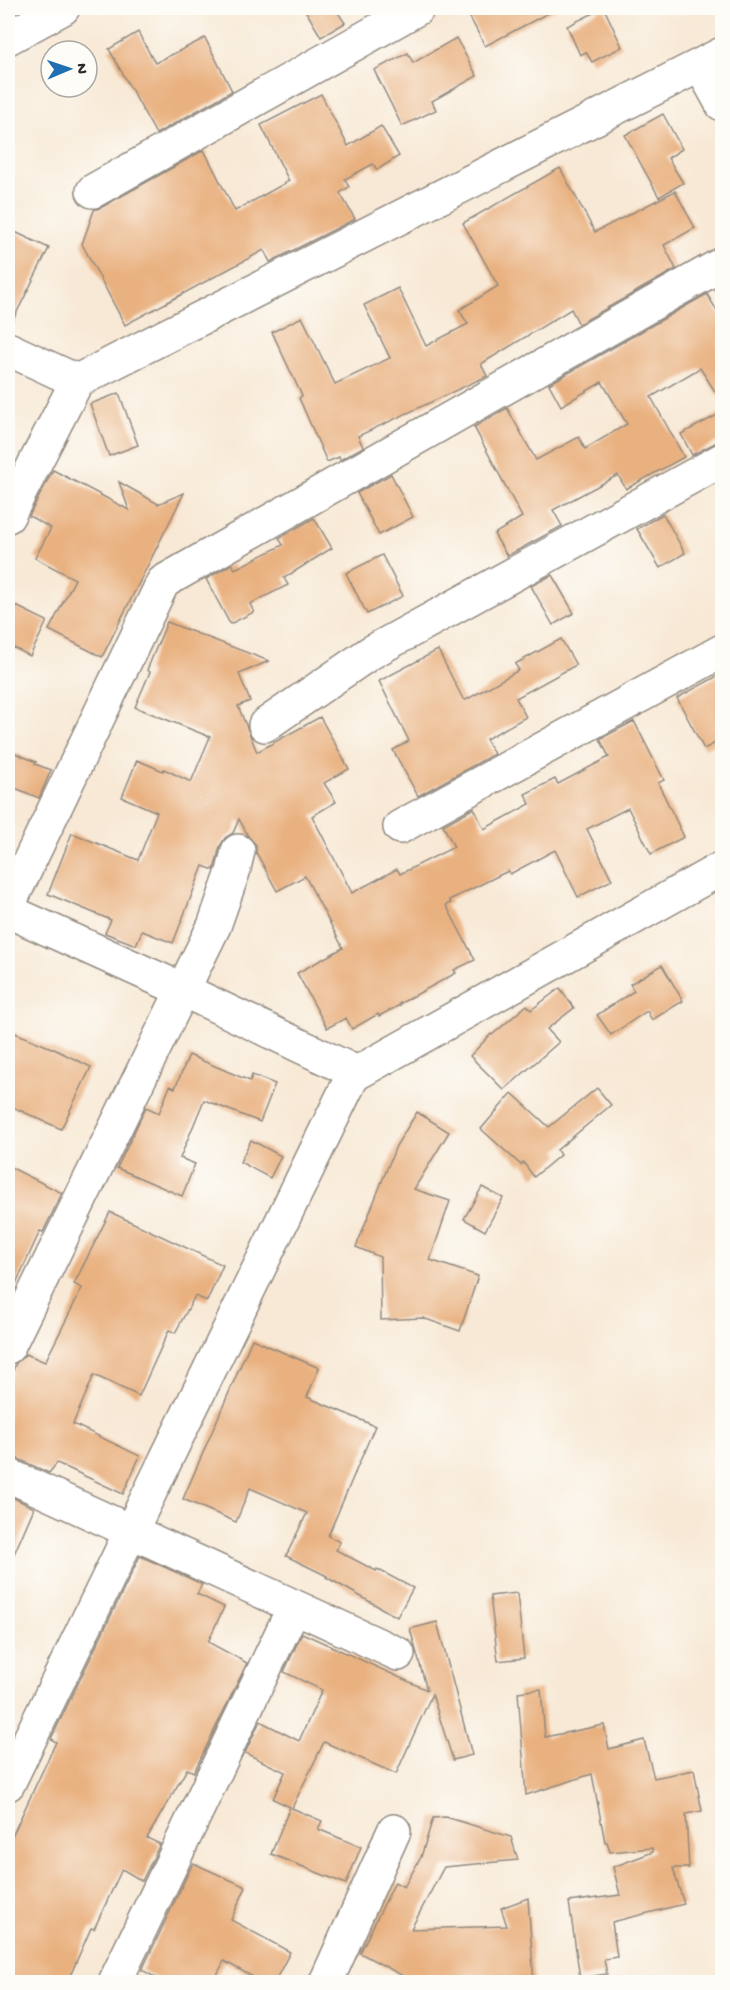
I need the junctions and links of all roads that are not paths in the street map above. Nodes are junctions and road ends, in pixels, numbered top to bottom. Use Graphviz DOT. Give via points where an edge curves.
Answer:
graph roads {
  1 [pos="63,8"];
  2 [pos="418,8"];
  3 [pos="8,38"];
  4 [pos="712,60"];
  5 [pos="723,104"];
  6 [pos="93,191"];
  7 [pos="723,264"];
  8 [pos="8,349"];
  9 [pos="77,381"];
  10 [pos="723,460"];
  11 [pos="8,516"];
  12 [pos="723,651"];
  13 [pos="265,725"];
  14 [pos="400,827"];
  15 [pos="238,851"];
  16 [pos="723,868"];
  17 [pos="8,906"];
  18 [pos="8,911"];
  19 [pos="183,990"];
  20 [pos="354,1073"];
  21 [pos="8,1347"];
  22 [pos="8,1475"];
  23 [pos="129,1531"];
  24 [pos="294,1607"];
  25 [pos="398,1654"];
  26 [pos="8,1784"];
  27 [pos="394,1831"];
  28 [pos="115,1983"];
  29 [pos="326,1983"];
  1 -- 3 [label="street"];
  2 -- 6 [label="street"];
  4 -- 5 [label="street"];
  4 -- 9 [label="street"];
  7 -- 17 [label="street" via="163,582"];
  8 -- 9 [label="street"];
  9 -- 11 [label="street"];
  10 -- 13 [label="street" via="370,653"];
  12 -- 14 [label="street"];
  15 -- 19 [label="street" via="214,926"];
  16 -- 20 [label="street"];
  18 -- 19 [label="street"];
  19 -- 20 [label="street"];
  19 -- 21 [label="street"];
  20 -- 23 [label="street"];
  22 -- 23 [label="street"];
  23 -- 24 [label="street"];
  23 -- 26 [label="street"];
  24 -- 25 [label="street"];
  24 -- 28 [label="street"];
  27 -- 29 [label="street"];
}
